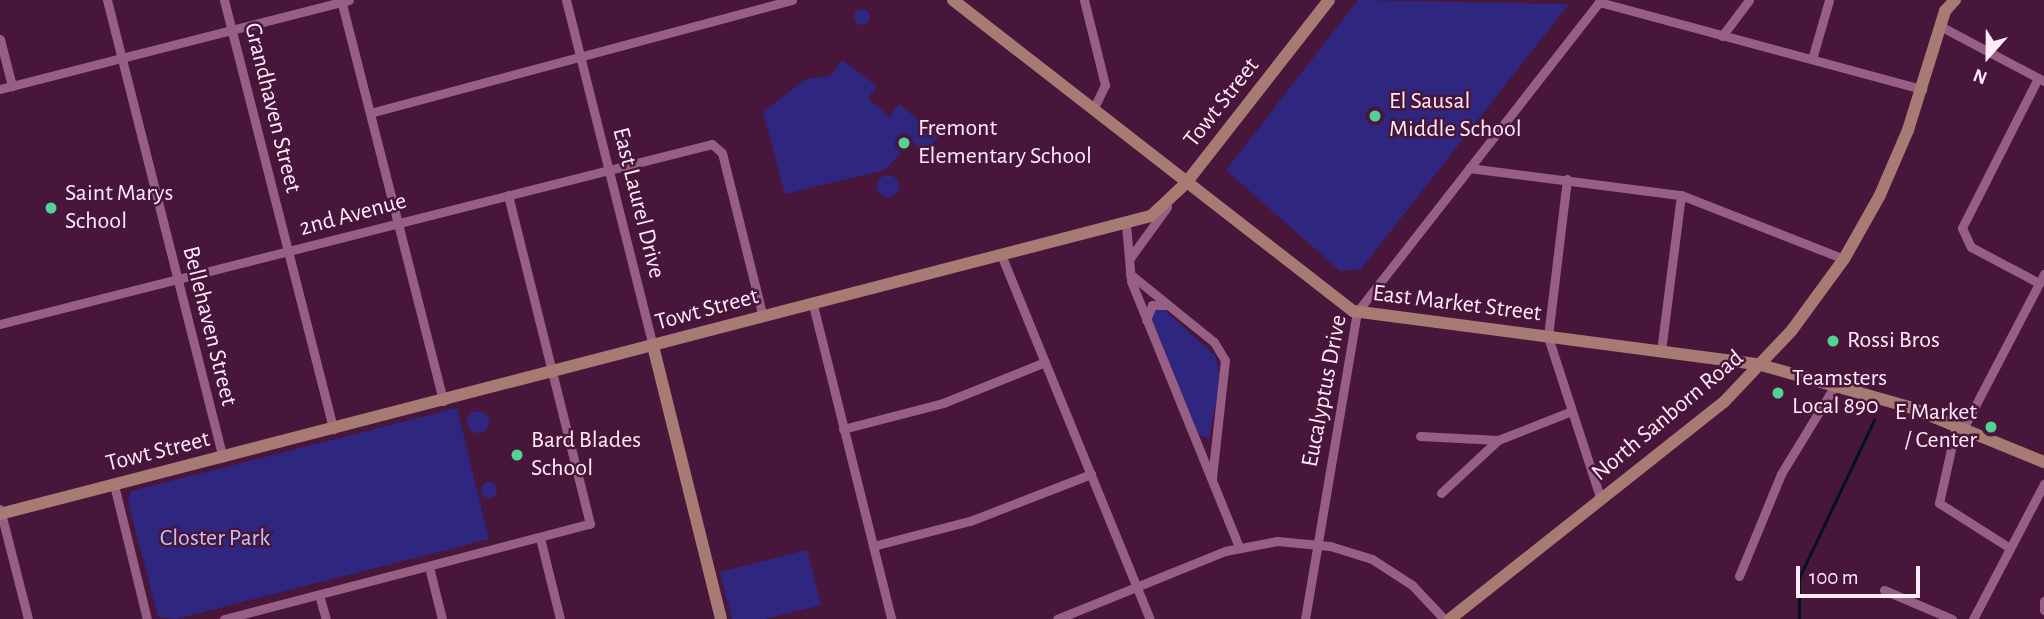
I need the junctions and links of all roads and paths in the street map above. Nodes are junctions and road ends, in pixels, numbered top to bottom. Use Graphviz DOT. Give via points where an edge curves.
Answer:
graph roads {
  1 [pos="107,0"];
  2 [pos="224,0"];
  3 [pos="566,0"];
  4 [pos="792,0"];
  5 [pos="953,0"];
  6 [pos="1084,0"];
  7 [pos="1329,0"];
  8 [pos="1749,0"];
  9 [pos="1829,0"];
  10 [pos="1955,0"];
  11 [pos="344,1"];
  12 [pos="1600,1"];
  13 [pos="1944,6"];
  14 [pos="1940,26"];
  15 [pos="232,30"];
  16 [pos="1722,36"];
  17 [pos="0,39"];
  18 [pos="122,58"];
  19 [pos="581,59"];
  20 [pos="1812,60"];
  21 [pos="2041,80"];
  22 [pos="12,86"];
  23 [pos="0,89"];
  24 [pos="1922,89"];
  25 [pos="1094,110"];
  26 [pos="370,113"];
  27 [pos="1469,168"];
  28 [pos="608,169"];
  29 [pos="1567,179"];
  30 [pos="1186,183"];
  31 [pos="508,195"];
  32 [pos="1681,195"];
  33 [pos="1175,196"];
  34 [pos="398,223"];
  35 [pos="1126,225"];
  36 [pos="288,252"];
  37 [pos="1002,257"];
  38 [pos="1844,259"];
  39 [pos="1129,260"];
  40 [pos="1129,272"];
  41 [pos="178,279"];
  42 [pos="2042,279"];
  43 [pos="813,306"];
  44 [pos="1168,306"];
  45 [pos="1357,312"];
  46 [pos="763,317"];
  47 [pos="1146,320"];
  48 [pos="0,324"];
  49 [pos="1548,337"];
  50 [pos="653,346"];
  51 [pos="1661,351"];
  52 [pos="1045,362"];
  53 [pos="1761,365"];
  54 [pos="553,373"];
  55 [pos="1836,384"];
  56 [pos="443,401"];
  57 [pos="1572,411"];
  58 [pos="1960,428"];
  59 [pos="333,429"];
  60 [pos="843,429"];
  61 [pos="1218,431"];
  62 [pos="1192,432"];
  63 [pos="1420,436"];
  64 [pos="1498,440"];
  65 [pos="223,458"];
  66 [pos="2044,462"];
  67 [pos="1091,474"];
  68 [pos="1213,483"];
  69 [pos="2044,484"];
  70 [pos="114,485"];
  71 [pos="1441,493"];
  72 [pos="1601,500"];
  73 [pos="0,512"];
  74 [pos="540,538"];
  75 [pos="1317,544"];
  76 [pos="873,546"];
  77 [pos="1238,547"];
  78 [pos="2010,548"];
  79 [pos="429,567"];
  80 [pos="1739,576"];
  81 [pos="1137,587"];
  82 [pos="1884,590"];
  83 [pos="319,595"];
  84 [pos="2044,601"];
  85 [pos="2044,610"];
  86 [pos="28,619"];
  87 [pos="147,619"];
  88 [pos="224,619"];
  89 [pos="326,619"];
  90 [pos="442,619"];
  91 [pos="560,619"];
  92 [pos="721,619"];
  93 [pos="891,619"];
  94 [pos="1057,619"];
  95 [pos="1150,619"];
  96 [pos="1306,619"];
  97 [pos="1444,619"];
  98 [pos="1450,619"];
  99 [pos="1952,619"];
  100 [pos="1973,619"];
  1 -- 18 [label="street, Bellehaven Street"];
  2 -- 15 [label="street, Grandhaven Street"];
  3 -- 19 [label="street, East Laurel Drive"];
  4 -- 19 [label="street"];
  5 -- 25 [label="main road, East Market Street"];
  6 -- 25 [label="street" via="1105,85"];
  7 -- 30 [label="main road, Towt Street"];
  8 -- 16 [label="street"];
  9 -- 20 [label="street"];
  10 -- 13 [label="main road, North Sanborn Road"];
  11 -- 15 [label="street"];
  11 -- 26 [label="street"];
  12 -- 16 [label="street"];
  12 -- 27 [label="street, Eucalyptus Drive"];
  13 -- 14 [label="main road, North Sanborn Road"];
  14 -- 21 [label="street"];
  14 -- 24 [label="main road, North Sanborn Road"];
  15 -- 18 [label="street"];
  15 -- 36 [label="street, Grandhaven Street"];
  16 -- 20 [label="street"];
  17 -- 22 [label="street"];
  18 -- 22 [label="street"];
  18 -- 41 [label="street, Bellehaven Street"];
  19 -- 26 [label="street"];
  19 -- 28 [label="street, East Laurel Drive"];
  20 -- 24 [label="street"];
  21 -- 42 [label="street" via="1962,228 1971,247"];
  22 -- 23 [label="street"];
  24 -- 38 [label="main road, North Sanborn Road" via="1896,161"];
  25 -- 30 [label="main road, East Market Street"];
  26 -- 34 [label="street"];
  27 -- 29 [label="street"];
  27 -- 45 [label="street, Eucalyptus Drive"];
  28 -- 31 [label="street, 2nd Avenue"];
  28 -- 46 [label="street, 2nd Avenue" via="715,145"];
  28 -- 50 [label="street, East Laurel Drive"];
  29 -- 32 [label="street"];
  29 -- 49 [label="street"];
  30 -- 33 [label="main road, Towt Street"];
  30 -- 45 [label="main road, East Market Street"];
  31 -- 34 [label="street, 2nd Avenue"];
  31 -- 54 [label="street"];
  32 -- 38 [label="street"];
  32 -- 51 [label="street"];
  33 -- 35 [label="main road, Towt Street"];
  33 -- 39 [label="street"];
  34 -- 36 [label="street, 2nd Avenue"];
  34 -- 56 [label="street"];
  35 -- 37 [label="main road, Towt Street"];
  35 -- 39 [label="street"];
  36 -- 41 [label="street, 2nd Avenue"];
  36 -- 59 [label="street, Grandhaven Street"];
  37 -- 43 [label="main road, Towt Street"];
  37 -- 52 [label="street"];
  38 -- 53 [label="main road, North Sanborn Road"];
  39 -- 40 [label="street"];
  40 -- 44 [label="street"];
  40 -- 47 [label="street"];
  41 -- 48 [label="street, 2nd Avenue"];
  41 -- 65 [label="street, Bellehaven Street"];
  42 -- 58 [label="street"];
  43 -- 46 [label="main road, Towt Street"];
  43 -- 60 [label="street"];
  44 -- 47 [label="street" via="1152,305"];
  44 -- 61 [label="street" via="1223,356 1227,374"];
  45 -- 49 [label="main road, East Market Street"];
  45 -- 75 [label="street, Eucalyptus Drive"];
  46 -- 50 [label="main road, Towt Street"];
  47 -- 62 [label="street"];
  49 -- 51 [label="main road, East Market Street"];
  49 -- 57 [label="street"];
  50 -- 54 [label="main road, Towt Street"];
  50 -- 92 [label="main road, East Laurel Drive"];
  51 -- 53 [label="main road, East Market Street"];
  52 -- 60 [label="street" via="950,401"];
  52 -- 67 [label="street"];
  53 -- 55 [label="main road, East Market Street"];
  53 -- 72 [label="main road, North Sanborn Road"];
  54 -- 56 [label="main road, Towt Street"];
  54 -- 74 [label="street" via="590,524"];
  55 -- 58 [label="main road, East Market Street"];
  55 -- 80 [label="street" via="1781,474"];
  56 -- 59 [label="main road, Towt Street"];
  57 -- 64 [label="street"];
  57 -- 72 [label="street"];
  58 -- 66 [label="main road, East Market Street"];
  58 -- 78 [label="street" via="1939,503"];
  59 -- 65 [label="main road, Towt Street"];
  60 -- 76 [label="street"];
  61 -- 62 [label="street" via="1206,442"];
  61 -- 68 [label="street"];
  62 -- 68 [label="street"];
  63 -- 64 [label="street"];
  64 -- 71 [label="street"];
  65 -- 70 [label="main road, Towt Street"];
  67 -- 76 [label="street" via="970,521"];
  67 -- 81 [label="street"];
  68 -- 77 [label="street"];
  69 -- 78 [label="street"];
  70 -- 73 [label="main road, Towt Street"];
  70 -- 87 [label="street"];
  72 -- 98 [label="main road, North Sanborn Road"];
  73 -- 86 [label="street"];
  74 -- 79 [label="street"];
  74 -- 91 [label="street"];
  75 -- 77 [label="street"];
  75 -- 96 [label="street, Eucalyptus Drive"];
  75 -- 97 [label="street" via="1383,565"];
  76 -- 93 [label="street"];
  77 -- 81 [label="street"];
  78 -- 100 [label="street"];
  79 -- 83 [label="street"];
  79 -- 90 [label="street"];
  81 -- 94 [label="street"];
  81 -- 95 [label="street"];
  82 -- 99 [label="street"];
  83 -- 88 [label="street"];
  83 -- 89 [label="street"];
  84 -- 85 [label="street"];
}
